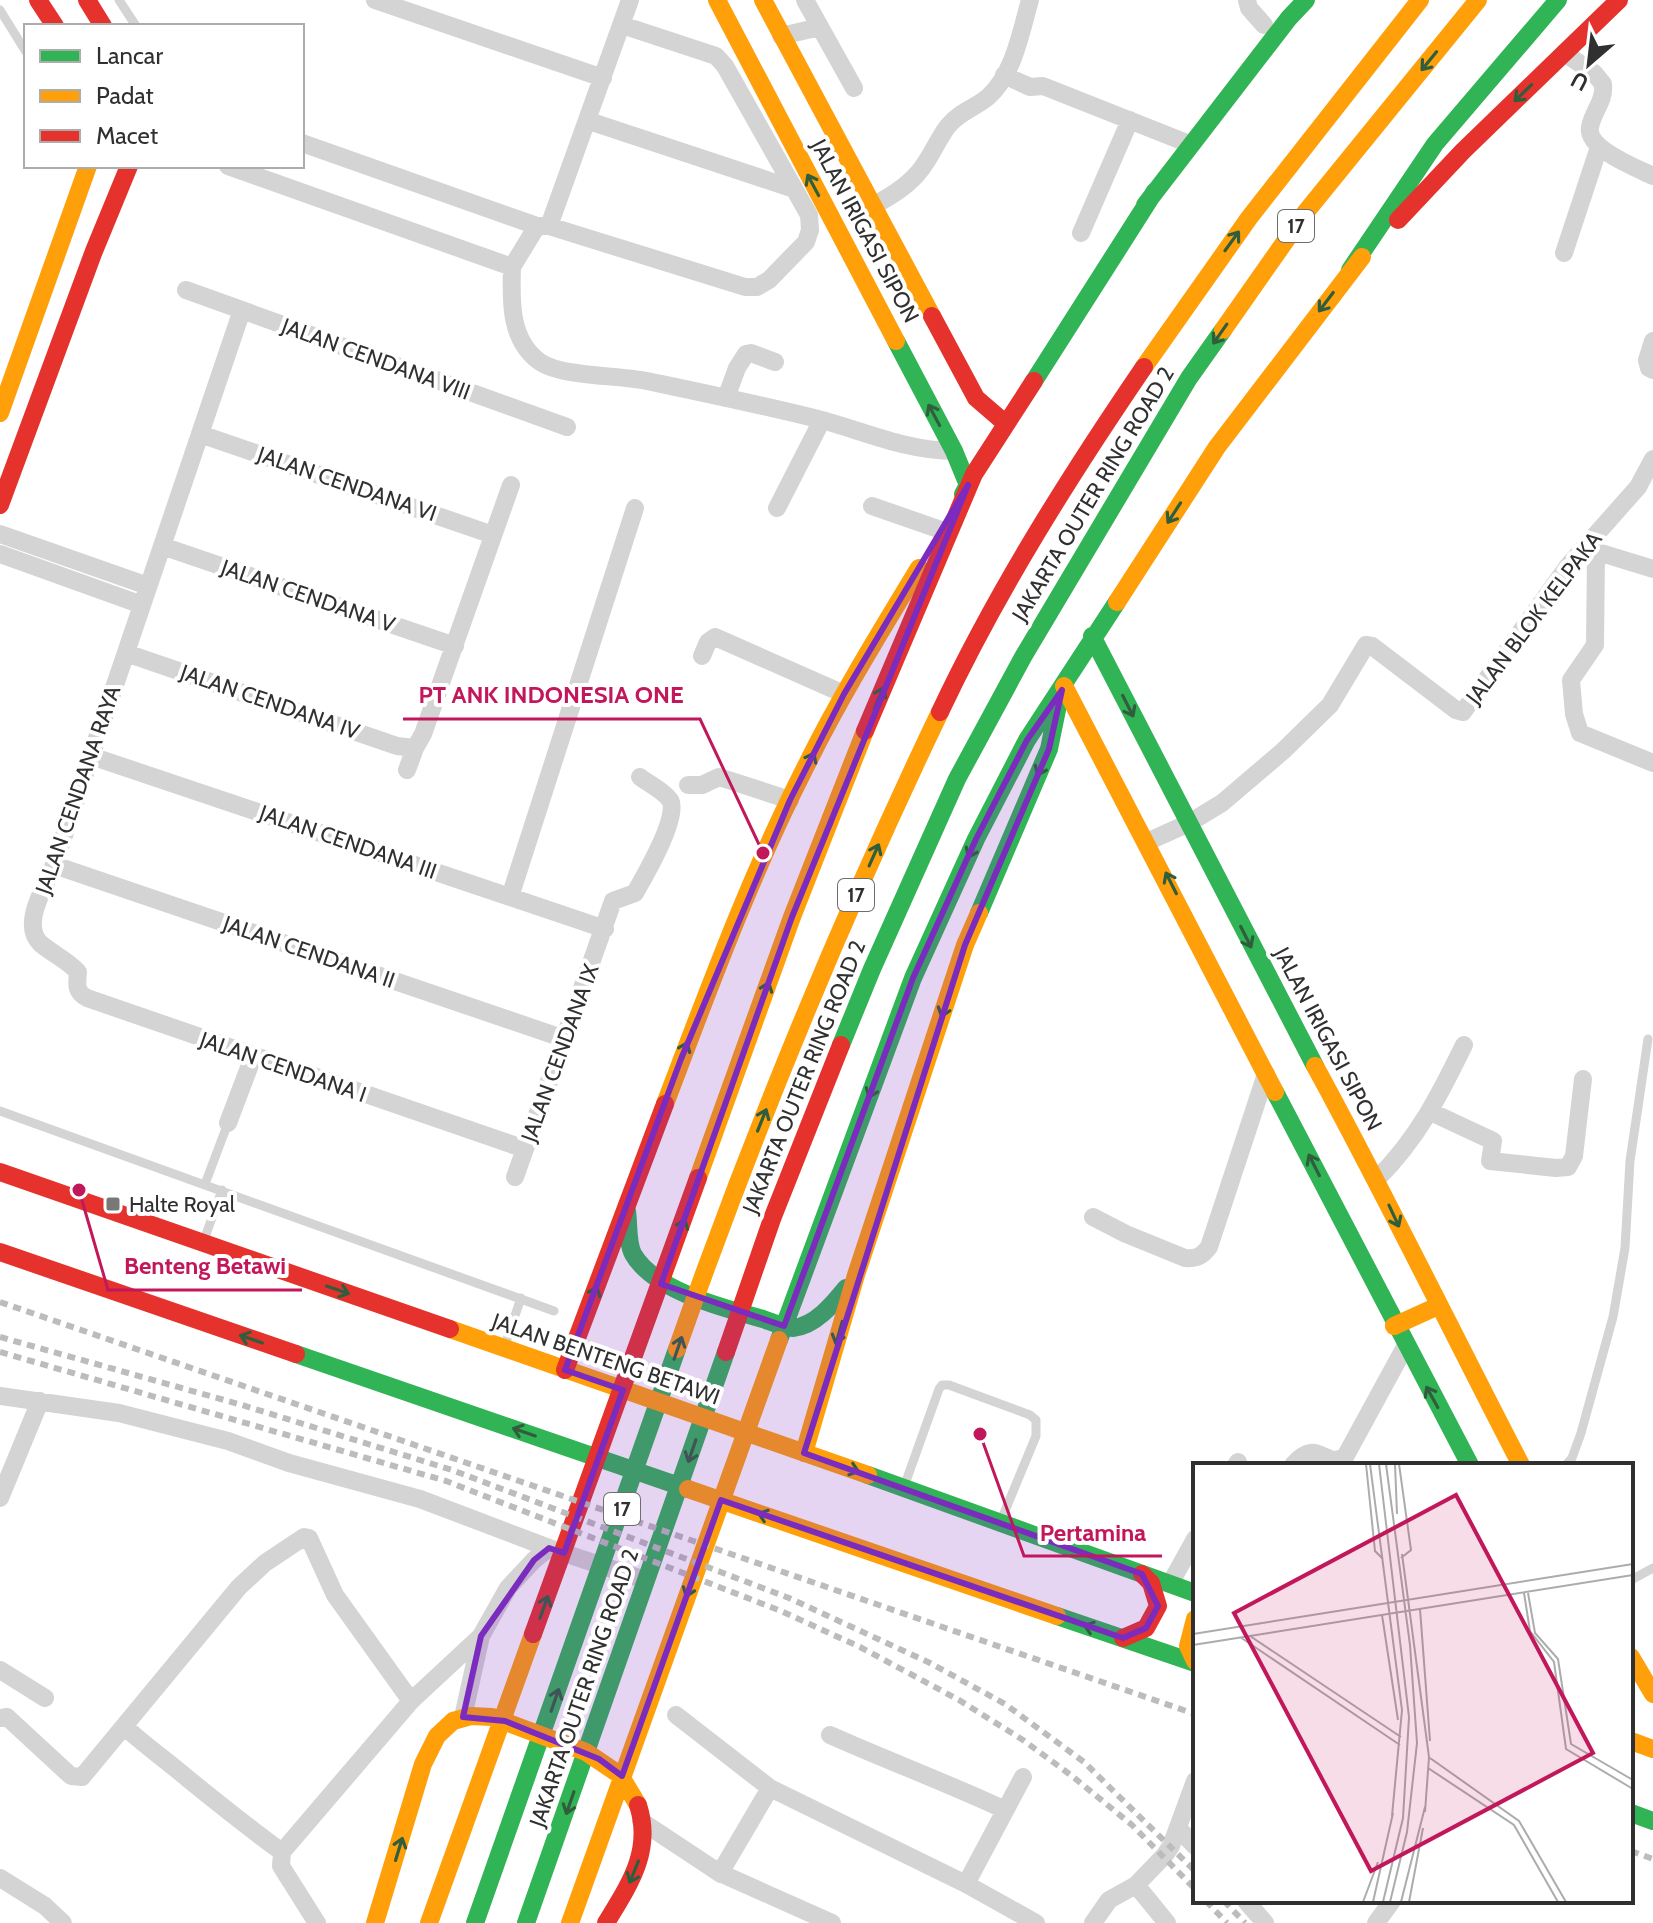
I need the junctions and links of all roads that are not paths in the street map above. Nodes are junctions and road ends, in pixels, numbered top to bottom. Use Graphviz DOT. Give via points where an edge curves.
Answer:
graph roads {
  1 [pos="38,0"];
  2 [pos="87,0"];
  3 [pos="119,0"];
  4 [pos="375,0"];
  5 [pos="630,0"];
  6 [pos="717,0"];
  7 [pos="763,0"];
  8 [pos="805,0"];
  9 [pos="1030,0"];
  10 [pos="1247,0"];
  11 [pos="1284,0"];
  12 [pos="1306,0"];
  13 [pos="1420,0"];
  14 [pos="1478,0"];
  15 [pos="1558,0"];
  16 [pos="1619,0"];
  17 [pos="0,10"];
  18 [pos="54,24"];
  19 [pos="102,24"];
  20 [pos="135,24"];
  21 [pos="622,25"];
  22 [pos="1264,25"];
  23 [pos="820,27"];
  24 [pos="781,36"];
  25 [pos="24,49"];
  26 [pos="1564,53"];
  27 [pos="1004,75"];
  28 [pos="603,78"];
  29 [pos="854,88"];
  30 [pos="1130,120"];
  31 [pos="589,121"];
  32 [pos="1187,143"];
  33 [pos="304,144"];
  34 [pos="1599,147"];
  35 [pos="87,168"];
  36 [pos="128,168"];
  37 [pos="234,168"];
  38 [pos="1653,176"];
  39 [pos="794,189"];
  40 [pos="1145,205"];
  41 [pos="873,206"];
  42 [pos="543,226"];
  43 [pos="1081,233"];
  44 [pos="1564,253"];
  45 [pos="512,267"];
  46 [pos="1350,270"];
  47 [pos="186,290"];
  48 [pos="242,310"];
  49 [pos="1653,341"];
  50 [pos="775,362"];
  51 [pos="1653,370"];
  52 [pos="726,398"];
  53 [pos="0,413"];
  54 [pos="822,420"];
  55 [pos="567,427"];
  56 [pos="1000,430"];
  57 [pos="200,434"];
  58 [pos="954,451"];
  59 [pos="1653,459"];
  60 [pos="971,480"];
  61 [pos="511,485"];
  62 [pos="0,505"];
  63 [pos="872,506"];
  64 [pos="635,508"];
  65 [pos="777,508"];
  66 [pos="941,530"];
  67 [pos="0,534"];
  68 [pos="493,535"];
  69 [pos="162,546"];
  70 [pos="1591,550"];
  71 [pos="0,554"];
  72 [pos="1653,569"];
  73 [pos="148,586"];
  74 [pos="142,605"];
  75 [pos="1091,639"];
  76 [pos="455,646"];
  77 [pos="126,653"];
  78 [pos="702,656"];
  79 [pos="1064,686"];
  80 [pos="844,694"];
  81 [pos="415,748"];
  82 [pos="91,756"];
  83 [pos="1653,763"];
  84 [pos="407,770"];
  85 [pos="640,777"];
  86 [pos="688,785"];
  87 [pos="790,800"];
  88 [pos="1187,824"];
  89 [pos="1151,840"];
  90 [pos="54,865"];
  91 [pos="510,897"];
  92 [pos="605,929"];
  93 [pos="66,960"];
  94 [pos="565,1039"];
  95 [pos="1648,1039"];
  96 [pos="1464,1045"];
  97 [pos="253,1057"];
  98 [pos="1266,1074"];
  99 [pos="1583,1079"];
  100 [pos="0,1111"];
  101 [pos="1431,1112"];
  102 [pos="228,1123"];
  103 [pos="525,1149"];
  104 [pos="0,1172"];
  105 [pos="515,1177"];
  106 [pos="1377,1179"];
  107 [pos="205,1184"];
  108 [pos="222,1190"];
  109 [pos="627,1206"];
  110 [pos="1093,1217"];
  111 [pos="202,1243"];
  112 [pos="0,1252"];
  113 [pos="856,1275"];
  114 [pos="521,1298"];
  115 [pos="1433,1308"];
  116 [pos="554,1311"];
  117 [pos="1399,1324"];
  118 [pos="1405,1347"];
  119 [pos="503,1348"];
  120 [pos="565,1370"];
  121 [pos="0,1396"];
  122 [pos="40,1401"];
  123 [pos="804,1453"];
  124 [pos="1295,1463"];
  125 [pos="1469,1463"];
  126 [pos="1520,1463"];
  127 [pos="1568,1463"];
  128 [pos="904,1487"];
  129 [pos="0,1498"];
  130 [pos="1001,1521"];
  131 [pos="1193,1543"];
  132 [pos="549,1548"];
  133 [pos="1653,1568"];
  134 [pos="1142,1574"];
  135 [pos="642,1579"];
  136 [pos="1633,1579"];
  137 [pos="1170,1584"];
  138 [pos="1193,1592"];
  139 [pos="1193,1627"];
  140 [pos="481,1636"];
  141 [pos="1123,1638"];
  142 [pos="1193,1657"];
  143 [pos="1633,1660"];
  144 [pos="1193,1661"];
  145 [pos="0,1670"];
  146 [pos="1653,1694"];
  147 [pos="45,1698"];
  148 [pos="411,1701"];
  149 [pos="676,1715"];
  150 [pos="463,1717"];
  151 [pos="0,1718"];
  152 [pos="124,1726"];
  153 [pos="830,1735"];
  154 [pos="1023,1777"];
  155 [pos="1193,1787"];
  156 [pos="770,1788"];
  157 [pos="1005,1810"];
  158 [pos="1633,1814"];
  159 [pos="641,1821"];
  160 [pos="1653,1821"];
  161 [pos="1178,1828"];
  162 [pos="1193,1844"];
  163 [pos="282,1852"];
  164 [pos="721,1874"];
  165 [pos="0,1878"];
  166 [pos="966,1884"];
  167 [pos="1136,1885"];
  168 [pos="1248,1903"];
  169 [pos="1391,1903"];
  170 [pos="63,1923"];
  171 [pos="317,1923"];
  172 [pos="375,1923"];
  173 [pos="429,1923"];
  174 [pos="475,1923"];
  175 [pos="526,1923"];
  176 [pos="570,1923"];
  177 [pos="606,1923"];
  178 [pos="832,1923"];
  179 [pos="1036,1923"];
  180 [pos="1093,1923"];
  181 [pos="1167,1923"];
  182 [pos="1265,1923"];
  183 [pos="1376,1923"];
  1 -- 18 [label="main road"];
  2 -- 19 [label="main road"];
  3 -- 20 [label="lane"];
  4 -- 28 [label="street"];
  5 -- 21 [label="street"];
  58 -- 6 [label="main road, JALAN IRIGASI SIPON, one-way"];
  7 -- 24 [label="main road, JALAN IRIGASI SIPON"];
  8 -- 23 [label="street"];
  9 -- 27 [label="street"];
  10 -- 22 [label="street"];
  11 -- 22 [label="main road"];
  12 -- 40 [label="main road"];
  174 -- 13 [label="main road, JAKARTA OUTER RING ROAD 2 / 17, one-way" via="732,1192 917,758 995,604 1094,444 1206,276 1324,117"];
  14 -- 175 [label="main road, JAKARTA OUTER RING ROAD 2 / 17, one-way" via="1305,213 1189,378 957,779 878,954 772,1219"];
  15 -- 46 [label="main road" via="1435,144"];
  16 -- 26 [label="main road"];
  17 -- 25 [label="lane"];
  21 -- 28 [label="street"];
  21 -- 39 [label="street" via="716,56"];
  22 -- 32 [label="main road"];
  23 -- 24 [label="street"];
  23 -- 29 [label="street"];
  24 -- 41 [label="main road, JALAN IRIGASI SIPON"];
  26 -- 34 [label="street" via="1603,84 1590,127"];
  26 -- 46 [label="main road, one-way"];
  27 -- 30 [label="street"];
  27 -- 41 [label="street" via="991,94 947,127 920,172"];
  28 -- 31 [label="street"];
  30 -- 32 [label="street"];
  30 -- 43 [label="street"];
  31 -- 39 [label="street"];
  31 -- 42 [label="street"];
  32 -- 40 [label="main road"];
  33 -- 42 [label="street"];
  34 -- 38 [label="street"];
  34 -- 44 [label="street"];
  35 -- 53 [label="main road"];
  36 -- 62 [label="main road"];
  37 -- 45 [label="street"];
  39 -- 42 [label="street" via="809,215 806,242 757,287"];
  40 -- 56 [label="main road"];
  41 -- 56 [label="main road, JALAN IRIGASI SIPON" via="976,398"];
  42 -- 45 [label="street"];
  45 -- 52 [label="street" via="511,309 522,342 539,362 558,370 636,378"];
  46 -- 75 [label="main road, one-way" via="1217,447"];
  47 -- 48 [label="street, JALAN CENDANA VIII"];
  48 -- 55 [label="street, JALAN CENDANA VIII" via="531,406"];
  48 -- 57 [label="street, JALAN CENDANA RAYA"];
  49 -- 51 [label="street" via="1647,360"];
  50 -- 52 [label="street" via="746,354"];
  52 -- 54 [label="street"];
  54 -- 58 [label="street" via="891,442"];
  54 -- 65 [label="street"];
  56 -- 60 [label="main road"];
  57 -- 68 [label="street, JALAN CENDANA VI"];
  57 -- 69 [label="street, JALAN CENDANA RAYA"];
  58 -- 60 [label="main road, JALAN IRIGASI SIPON"];
  59 -- 70 [label="street, JALAN BLOK KELPAKA"];
  60 -- 66 [label="main road"];
  173 -- 60 [label="main road, one-way" via="792,917"];
  61 -- 68 [label="street"];
  63 -- 66 [label="street"];
  64 -- 91 [label="street"];
  66 -- 80 [label="main road"];
  67 -- 73 [label="street"];
  68 -- 76 [label="street"];
  69 -- 73 [label="street, JALAN CENDANA RAYA"];
  69 -- 76 [label="street, JALAN CENDANA V"];
  70 -- 72 [label="street"];
  70 -- 83 [label="street" via="1595,645 1571,680 1574,714 1580,733"];
  70 -- 88 [label="street, JALAN BLOK KELPAKA" via="1568,566 1463,712 1366,645 1320,717 1240,790"];
  71 -- 74 [label="street"];
  73 -- 74 [label="street, JALAN CENDANA RAYA"];
  74 -- 77 [label="street, JALAN CENDANA RAYA"];
  75 -- 79 [label="main road"];
  75 -- 88 [label="main road, JALAN IRIGASI SIPON, one-way"];
  76 -- 81 [label="street"];
  77 -- 81 [label="street, JALAN CENDANA IV"];
  77 -- 82 [label="street, JALAN CENDANA RAYA"];
  78 -- 80 [label="street" via="715,637"];
  79 -- 89 [label="main road"];
  79 -- 113 [label="main road, one-way" via="1049,749 965,945"];
  79 -- 176 [label="main road, one-way" via="1027,740 913,978"];
  87 -- 80 [label="main road, one-way"];
  81 -- 84 [label="street"];
  82 -- 90 [label="street, JALAN CENDANA RAYA"];
  82 -- 91 [label="street, JALAN CENDANA III"];
  85 -- 92 [label="street, JALAN CENDANA IX" via="670,800 668,827 635,893 613,901"];
  86 -- 87 [label="street" via="719,777"];
  109 -- 87 [label="main road, one-way" via="681,1059"];
  88 -- 89 [label="street, JALAN BLOK KELPAKA"];
  88 -- 106 [label="main road, JALAN IRIGASI SIPON, one-way"];
  98 -- 89 [label="main road, one-way"];
  90 -- 93 [label="street, JALAN CENDANA RAYA" via="32,920 33,933"];
  90 -- 94 [label="street, JALAN CENDANA II"];
  91 -- 92 [label="street, JALAN CENDANA III"];
  92 -- 94 [label="street, JALAN CENDANA IX"];
  93 -- 97 [label="street, JALAN CENDANA I" via="78,972 79,994"];
  94 -- 103 [label="street, JALAN CENDANA IX"];
  95 -- 127 [label="lane" via="1613,1317"];
  96 -- 101 [label="street"];
  97 -- 102 [label="street"];
  97 -- 103 [label="street, JALAN CENDANA I"];
  98 -- 110 [label="street" via="1204,1254 1185,1258"];
  117 -- 98 [label="main road, one-way"];
  99 -- 101 [label="street" via="1574,1156 1568,1167 1490,1161 1492,1140"];
  100 -- 107 [label="lane, JALAN BENTENG BETAWI"];
  101 -- 106 [label="street"];
  102 -- 107 [label="lane"];
  103 -- 105 [label="street, JALAN CENDANA IX"];
  104 -- 111 [label="main road, JALAN BENTENG BETAWI"];
  106 -- 115 [label="main road, JALAN IRIGASI SIPON, one-way"];
  107 -- 108 [label="lane, JALAN BENTENG BETAWI"];
  108 -- 111 [label="lane"];
  108 -- 114 [label="lane, JALAN BENTENG BETAWI"];
  109 -- 113 [label="main road" via="633,1252 648,1274 670,1288 791,1328 830,1310"];
  120 -- 109 [label="main road, one-way"];
  111 -- 119 [label="main road, JALAN BENTENG BETAWI, one-way"];
  141 -- 112 [label="main road, one-way"];
  113 -- 123 [label="main road, one-way"];
  114 -- 116 [label="lane, JALAN BENTENG BETAWI"];
  114 -- 119 [label="lane"];
  115 -- 117 [label="main road"];
  115 -- 126 [label="main road, JALAN IRIGASI SIPON"];
  117 -- 118 [label="main road"];
  118 -- 124 [label="street" via="1345,1457 1310,1451"];
  125 -- 118 [label="main road, one-way"];
  119 -- 120 [label="main road, JALAN BENTENG BETAWI"];
  120 -- 123 [label="main road, JALAN BENTENG BETAWI"];
  121 -- 122 [label="street"];
  122 -- 129 [label="street"];
  122 -- 132 [label="street" via="119,1413 228,1441 420,1499"];
  123 -- 128 [label="main road, JALAN BENTENG BETAWI, one-way"];
  128 -- 130 [label="main road, JALAN BENTENG BETAWI"];
  128 -- 130 [label="lane" via="939,1389 949,1385 1036,1420 1036,1436"];
  130 -- 134 [label="main road, JALAN BENTENG BETAWI"];
  131 -- 137 [label="street"];
  132 -- 135 [label="street"];
  132 -- 140 [label="street" via="508,1588"];
  133 -- 136 [label="lane"];
  134 -- 137 [label="main road, JALAN BENTENG BETAWI"];
  134 -- 141 [label="main road" via="1151,1583 1158,1606 1146,1628"];
  137 -- 138 [label="main road, JALAN BENTENG BETAWI"];
  139 -- 142 [label="main road" via="1188,1646"];
  140 -- 148 [label="street"];
  140 -- 150 [label="street"];
  141 -- 144 [label="main road"];
  143 -- 146 [label="main road"];
  145 -- 147 [label="street"];
  148 -- 152 [label="street" via="335,1595 304,1537 239,1587"];
  148 -- 163 [label="street"];
  149 -- 156 [label="street"];
  150 -- 159 [label="main road" via="505,1721 599,1759 622,1776 640,1808"];
  172 -- 150 [label="main road, one-way" via="423,1764 446,1724"];
  151 -- 152 [label="street" via="7,1717 79,1779"];
  152 -- 163 [label="street"];
  153 -- 157 [label="street"];
  154 -- 157 [label="street"];
  155 -- 161 [label="street"];
  156 -- 164 [label="street"];
  156 -- 166 [label="street"];
  157 -- 166 [label="street"];
  158 -- 160 [label="main road"];
  159 -- 164 [label="street"];
  159 -- 177 [label="main road, one-way" via="643,1847 633,1877"];
  161 -- 162 [label="street"];
  161 -- 167 [label="street" via="1164,1856"];
  163 -- 171 [label="street" via="281,1866"];
  164 -- 178 [label="street"];
  165 -- 170 [label="street"];
  166 -- 179 [label="street"];
  167 -- 180 [label="street" via="1109,1900"];
  167 -- 181 [label="street"];
  168 -- 182 [label="street"];
  169 -- 183 [label="street"];
}
